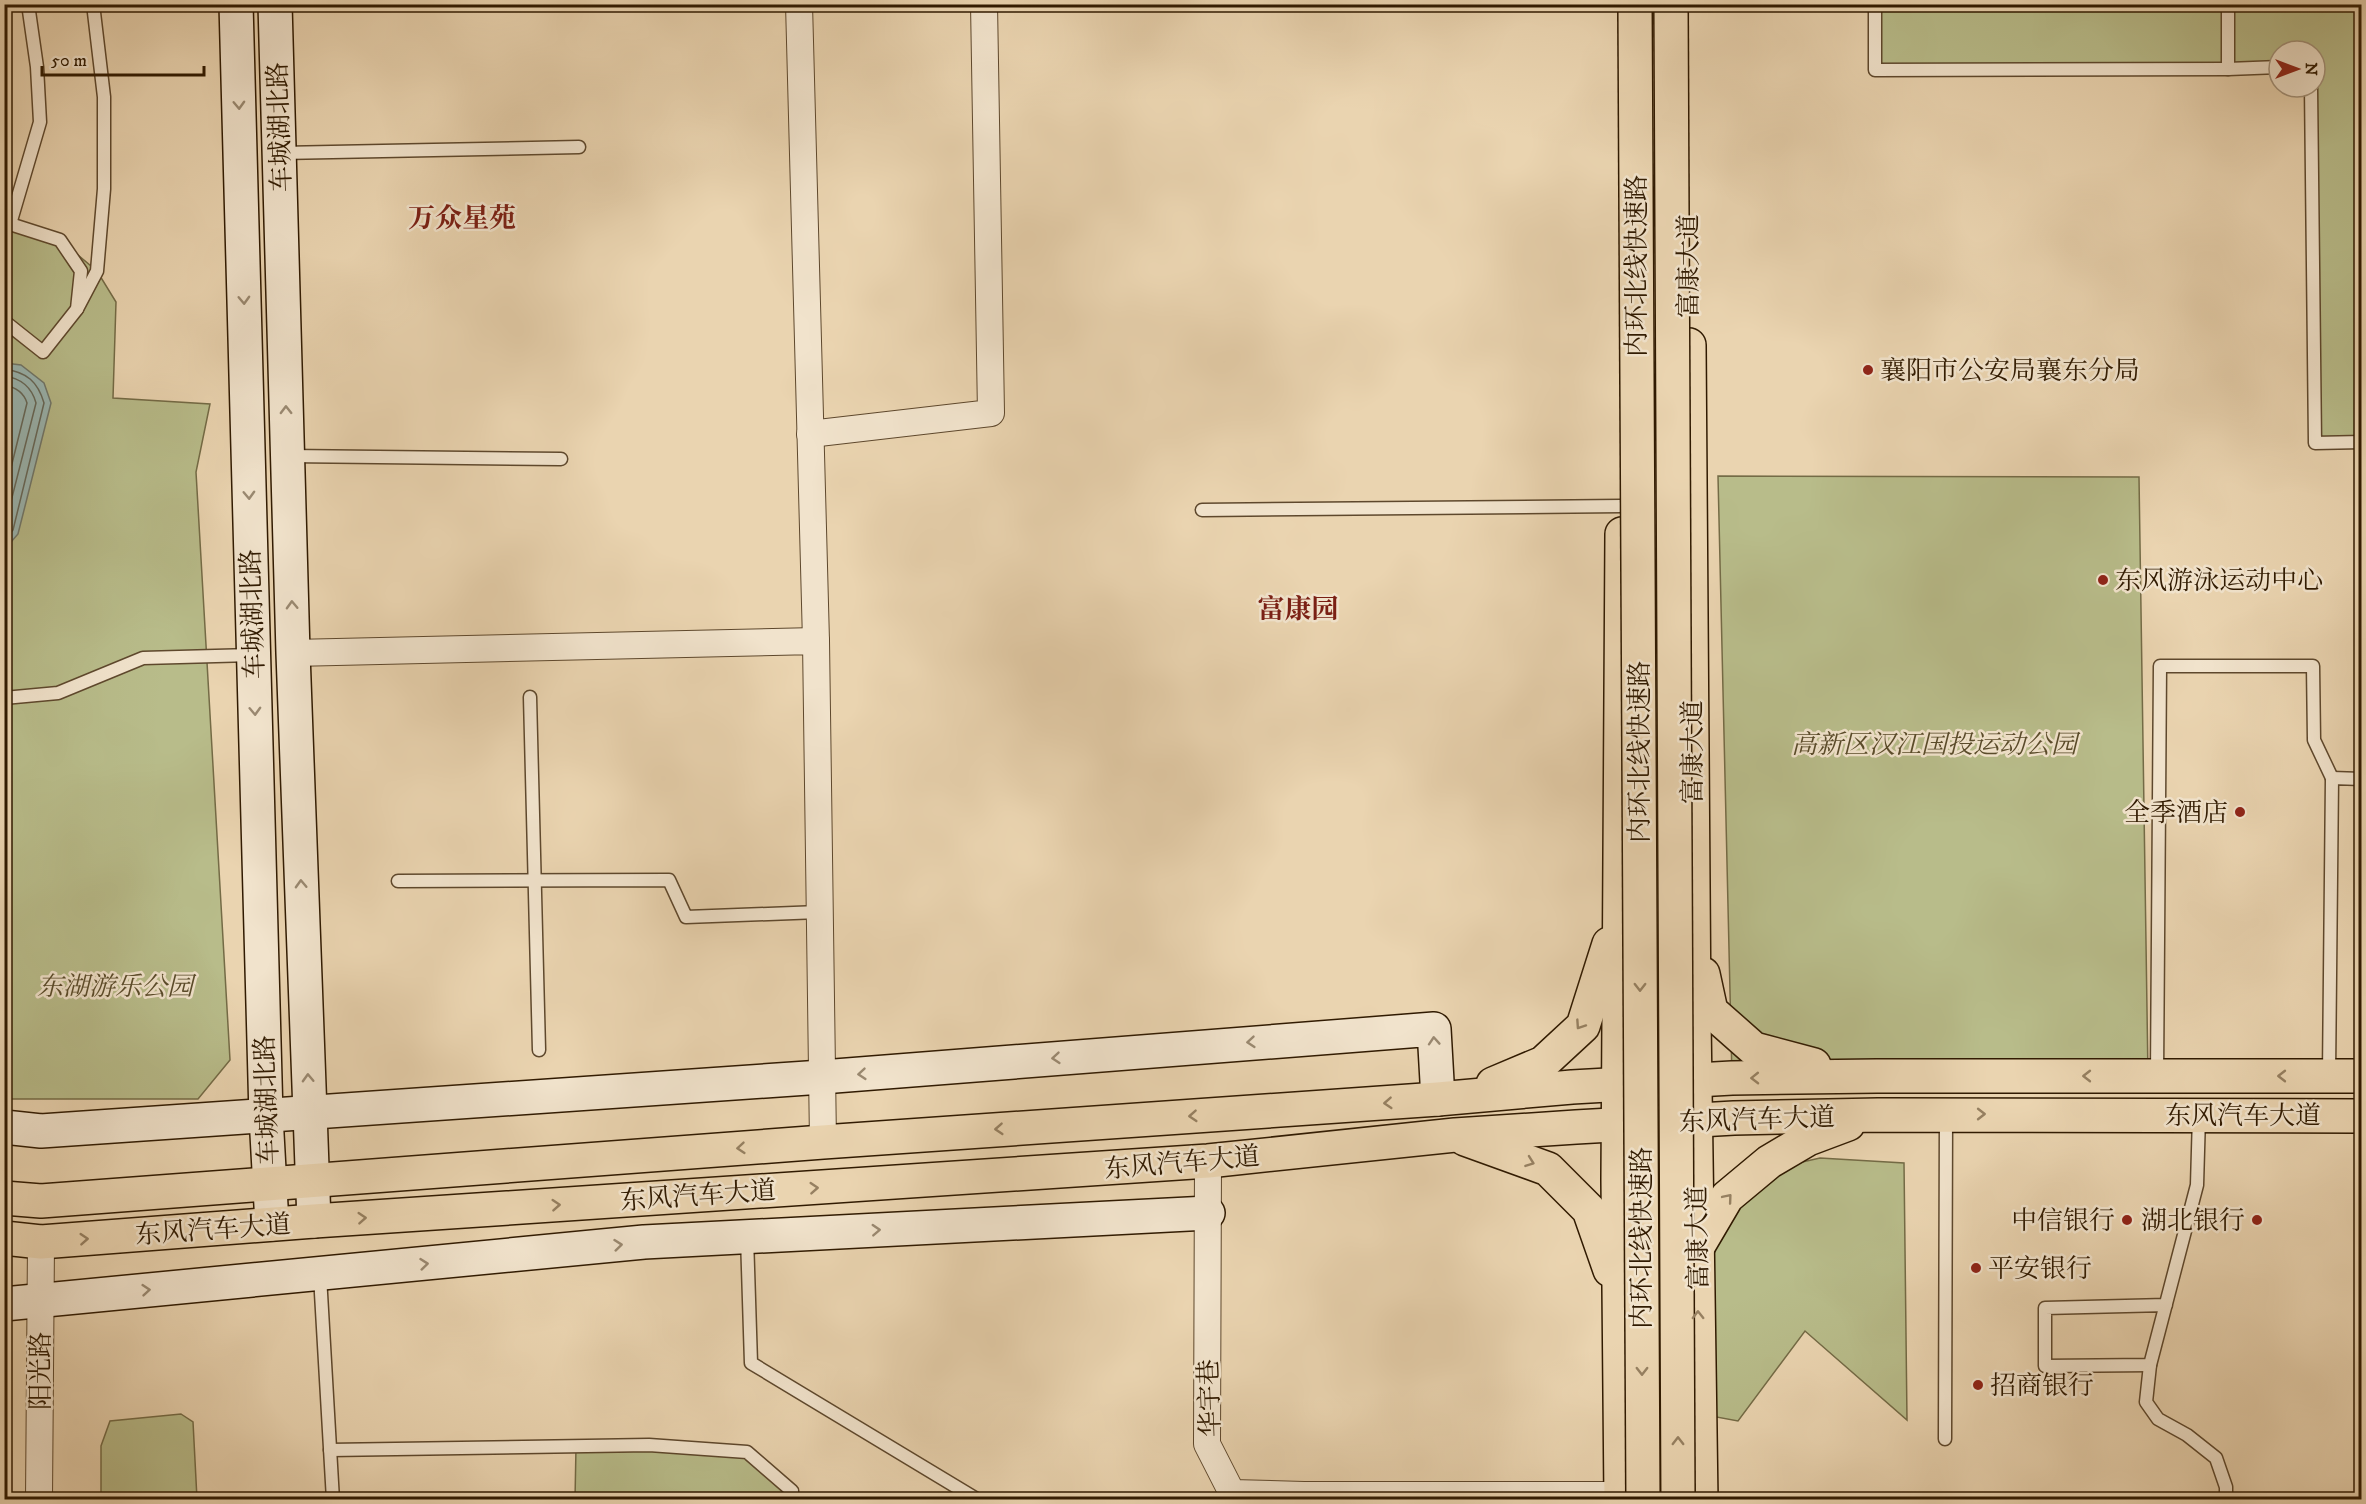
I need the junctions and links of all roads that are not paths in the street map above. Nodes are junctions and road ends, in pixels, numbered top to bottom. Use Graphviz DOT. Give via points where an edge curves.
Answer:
graph roads {
  1 [pos="28,4"];
  2 [pos="93,4"];
  3 [pos="236,4"];
  4 [pos="275,4"];
  5 [pos="799,4"];
  6 [pos="984,4"];
  7 [pos="1620,4"];
  8 [pos="1635,4"];
  9 [pos="1671,4"];
  10 [pos="1687,4"];
  11 [pos="1875,4"];
  12 [pos="2228,4"];
  13 [pos="2267,67"];
  14 [pos="2228,69"];
  15 [pos="2311,99"];
  16 [pos="579,147"];
  17 [pos="279,153"];
  18 [pos="6,222"];
  19 [pos="77,309"];
  20 [pos="4,321"];
  21 [pos="810,434"];
  22 [pos="2361,442"];
  23 [pos="288,456"];
  24 [pos="561,459"];
  25 [pos="1622,506"];
  26 [pos="1202,510"];
  27 [pos="816,641"];
  28 [pos="293,653"];
  29 [pos="253,655"];
  30 [pos="530,697"];
  31 [pos="4,698"];
  32 [pos="2332,778"];
  33 [pos="2361,779"];
  34 [pos="535,880"];
  35 [pos="398,881"];
  36 [pos="1620,911"];
  37 [pos="819,912"];
  38 [pos="1693,932"];
  39 [pos="539,1050"];
  40 [pos="1857,1076"];
  41 [pos="2157,1076"];
  42 [pos="2329,1076"];
  43 [pos="2361,1076"];
  44 [pos="822,1077"];
  45 [pos="1695,1080"];
  46 [pos="1618,1085"];
  47 [pos="1452,1098"];
  48 [pos="310,1114"];
  49 [pos="1946,1114"];
  50 [pos="1870,1115"];
  51 [pos="2199,1115"];
  52 [pos="266,1116"];
  53 [pos="2361,1116"];
  54 [pos="1695,1120"];
  55 [pos="1618,1124"];
  56 [pos="4,1127"];
  57 [pos="1455,1135"];
  58 [pos="823,1142"];
  59 [pos="1208,1161"];
  60 [pos="312,1182"];
  61 [pos="269,1184"];
  62 [pos="4,1198"];
  63 [pos="1208,1213"];
  64 [pos="314,1221"];
  65 [pos="272,1224"];
  66 [pos="747,1236"];
  67 [pos="4,1238"];
  68 [pos="41,1242"];
  69 [pos="1697,1248"];
  70 [pos="320,1274"];
  71 [pos="1619,1296"];
  72 [pos="40,1300"];
  73 [pos="4,1304"];
  74 [pos="2166,1305"];
  75 [pos="2150,1365"];
  76 [pos="1945,1439"];
  77 [pos="330,1450"];
  78 [pos="1342,1497"];
  79 [pos="1446,1497"];
  80 [pos="1554,1497"];
  81 [pos="1628,1498"];
  82 [pos="39,1500"];
  83 [pos="333,1500"];
  84 [pos="792,1500"];
  85 [pos="978,1500"];
  86 [pos="1678,1500"];
  87 [pos="1701,1500"];
  88 [pos="2226,1500"];
  1 -- 18 [label="lane" via="40,122"];
  2 -- 19 [label="lane" via="104,97 104,189 97,271"];
  3 -- 29 [label="street, 车城湖北路, one-way"];
  4 -- 17 [label="street, 车城湖北路"];
  5 -- 21 [label="street"];
  6 -- 21 [label="street" via="991,413"];
  7 -- 25 [label="main road"];
  8 -- 81 [label="main road, 内环北线快速路, one-way, bridge"];
  86 -- 9 [label="main road, 内环北线快速路, one-way, bridge"];
  10 -- 38 [label="main road, 富康大道"];
  11 -- 14 [label="lane" via="1875,70"];
  12 -- 14 [label="lane"];
  13 -- 14 [label="lane"];
  15 -- 22 [label="lane" via="2315,443"];
  16 -- 17 [label="lane"];
  23 -- 17 [label="street, 车城湖北路, one-way"];
  18 -- 19 [label="lane" via="60,240 81,271"];
  19 -- 20 [label="lane" via="43,352"];
  21 -- 27 [label="street"];
  23 -- 24 [label="lane"];
  28 -- 23 [label="street, 车城湖北路, one-way"];
  25 -- 26 [label="lane"];
  25 -- 36 [label="main road"];
  27 -- 28 [label="street"];
  27 -- 37 [label="street"];
  48 -- 28 [label="street, 车城湖北路, one-way"];
  29 -- 31 [label="lane" via="143,658 58,693"];
  29 -- 52 [label="street, 车城湖北路, one-way"];
  30 -- 34 [label="lane"];
  32 -- 33 [label="lane"];
  32 -- 41 [label="lane" via="2314,740 2313,666 2160,666"];
  32 -- 42 [label="lane"];
  34 -- 35 [label="lane"];
  34 -- 37 [label="lane" via="669,880 686,917"];
  34 -- 39 [label="lane"];
  36 -- 46 [label="main road"];
  36 -- 47 [label="main road, one-way" via="1583,1026 1543,1063"];
  37 -- 44 [label="street"];
  38 -- 40 [label="main road" via="1711,1011 1754,1050"];
  38 -- 45 [label="main road, 富康大道"];
  41 -- 40 [label="main road, 东风汽车大道, one-way"];
  40 -- 45 [label="main road, 东风汽车大道, one-way"];
  42 -- 41 [label="main road, 东风汽车大道, one-way"];
  42 -- 43 [label="main road, 东风汽车大道"];
  47 -- 44 [label="street, one-way" via="1434,1029"];
  44 -- 48 [label="street"];
  44 -- 58 [label="street"];
  45 -- 46 [label="main road, 东风汽车大道"];
  45 -- 54 [label="main road, 富康大道"];
  46 -- 47 [label="main road, 东风汽车大道"];
  46 -- 55 [label="main road"];
  47 -- 58 [label="main road, 东风汽车大道, one-way"];
  48 -- 52 [label="street"];
  48 -- 60 [label="street, 车城湖北路"];
  49 -- 50 [label="main road, 东风汽车大道"];
  49 -- 51 [label="main road, 东风汽车大道, one-way"];
  49 -- 76 [label="lane"];
  50 -- 54 [label="main road, 东风汽车大道"];
  69 -- 50 [label="main road, one-way" via="1727,1197 1769,1162 1808,1139"];
  51 -- 53 [label="main road, 东风汽车大道"];
  51 -- 74 [label="lane" via="2197,1185"];
  52 -- 56 [label="street" via="41,1131"];
  52 -- 61 [label="street, 车城湖北路"];
  54 -- 55 [label="main road, 东风汽车大道"];
  54 -- 69 [label="main road, 富康大道"];
  55 -- 57 [label="main road, 东风汽车大道"];
  55 -- 71 [label="main road"];
  57 -- 59 [label="main road, 东风汽车大道"];
  57 -- 71 [label="main road, one-way" via="1548,1169 1589,1210"];
  58 -- 60 [label="main road, 东风汽车大道, one-way"];
  59 -- 63 [label="street, 华宇巷"];
  64 -- 59 [label="main road, 东风汽车大道, one-way"];
  60 -- 61 [label="main road, 东风汽车大道"];
  60 -- 64 [label="street, 车城湖北路"];
  61 -- 62 [label="main road, 东风汽车大道" via="41,1201"];
  61 -- 65 [label="street, 车城湖北路"];
  66 -- 63 [label="street, one-way"];
  63 -- 78 [label="street, 华宇巷" via="1208,1444 1232,1493"];
  64 -- 65 [label="main road, 东风汽车大道"];
  68 -- 65 [label="main road, 东风汽车大道, one-way"];
  70 -- 66 [label="street, one-way" via="644,1242"];
  66 -- 85 [label="lane" via="752,1363"];
  67 -- 68 [label="main road, 东风汽车大道"];
  68 -- 72 [label="street, 阳光路"];
  87 -- 69 [label="main road, 富康大道, one-way"];
  72 -- 70 [label="street, one-way"];
  70 -- 77 [label="lane"];
  71 -- 81 [label="main road"];
  72 -- 73 [label="street"];
  72 -- 82 [label="street, 阳光路"];
  74 -- 75 [label="lane"];
  74 -- 75 [label="lane" via="2045,1308 2045,1366"];
  75 -- 88 [label="lane" via="2146,1402 2158,1419 2216,1458 2226,1487"];
  77 -- 83 [label="lane"];
  77 -- 84 [label="lane" via="649,1445 747,1452 792,1491"];
  78 -- 79 [label="street, 华宇巷"];
  79 -- 80 [label="street, 华宇巷"];
  80 -- 81 [label="street, 华宇巷"];
}
